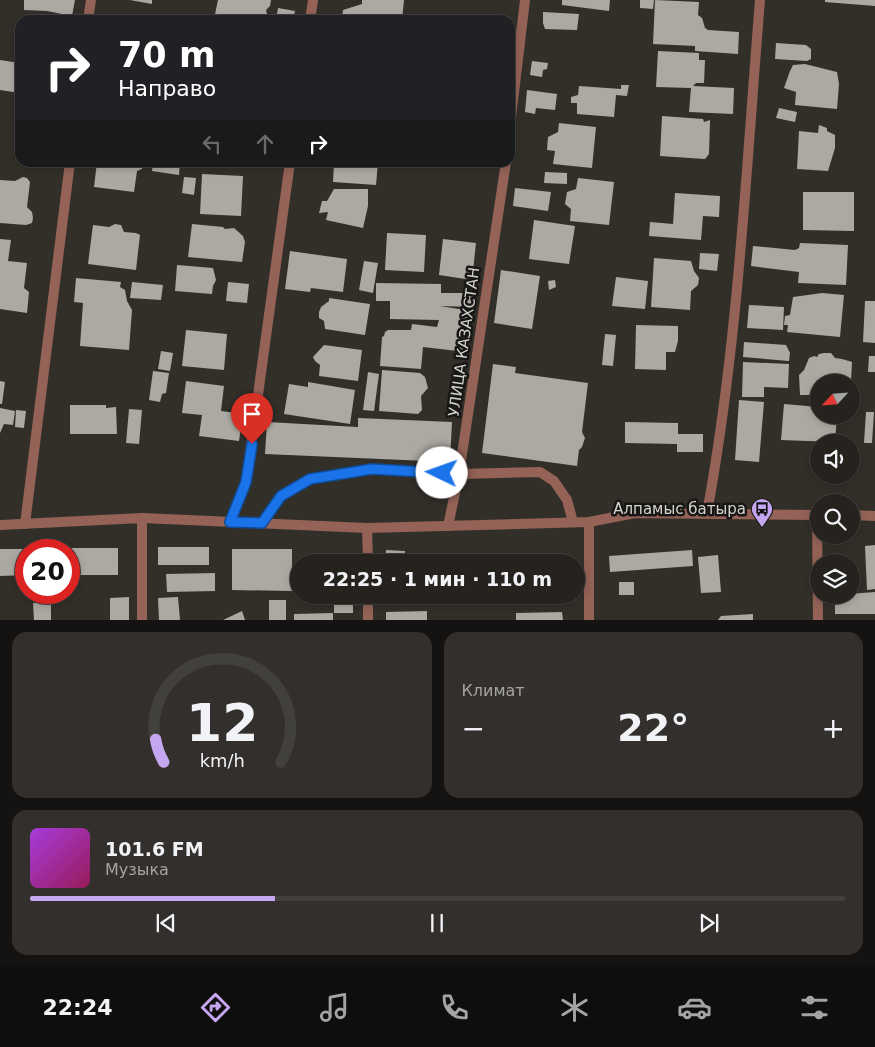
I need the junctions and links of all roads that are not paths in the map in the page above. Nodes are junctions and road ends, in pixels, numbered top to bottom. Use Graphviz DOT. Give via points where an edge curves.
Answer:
graph roads {
  1 [pos="91,0"];
  2 [pos="313,0"];
  3 [pos="525,0"];
  4 [pos="760,0"];
  5 [pos="89,15"];
  6 [pos="311,15"];
  7 [pos="515,84"];
  8 [pos="69,167"];
  9 [pos="289,167"];
  10 [pos="505,167"];
  11 [pos="459,474"];
  12 [pos="707,513"];
  13 [pos="810,514"];
  14 [pos="860,515"];
  15 [pos="875,516"];
  16 [pos="142,518"];
  17 [pos="230,522"];
  18 [pos="573,522"];
  19 [pos="589,522"];
  20 [pos="262,523"];
  21 [pos="24,524"];
  22 [pos="0,525"];
  23 [pos="448,526"];
  24 [pos="368,528"];
  25 [pos="818,544"];
  26 [pos="368,554"];
  27 [pos="368,604"];
  28 [pos="142,620"];
  29 [pos="368,620"];
  30 [pos="589,620"];
  31 [pos="818,620"];
  1 -- 5 [label="street"];
  2 -- 6 [label="street"];
  3 -- 7 [label="street"];
  4 -- 12 [label="street" via="731,355"];
  8 -- 21 [label="street"];
  9 -- 17 [label="street" via="246,482"];
  10 -- 11 [label="street, УЛИЦА КАЗАХСТАН"];
  11 -- 18 [label="street" via="540,472 554,481 567,500"];
  11 -- 20 [label="street" via="372,469 310,479 281,496"];
  11 -- 23 [label="street, УЛИЦА КАЗАХСТАН"];
  12 -- 13 [label="street"];
  12 -- 19 [label="street" via="635,513"];
  14 -- 15 [label="street"];
  16 -- 17 [label="street"];
  16 -- 21 [label="street"];
  16 -- 28 [label="street"];
  17 -- 20 [label="street"];
  18 -- 19 [label="street"];
  18 -- 23 [label="street"];
  19 -- 30 [label="street"];
  20 -- 24 [label="street"];
  21 -- 22 [label="street"];
  23 -- 24 [label="street"];
  24 -- 26 [label="street"];
  25 -- 31 [label="street"];
  27 -- 29 [label="street"];
}
